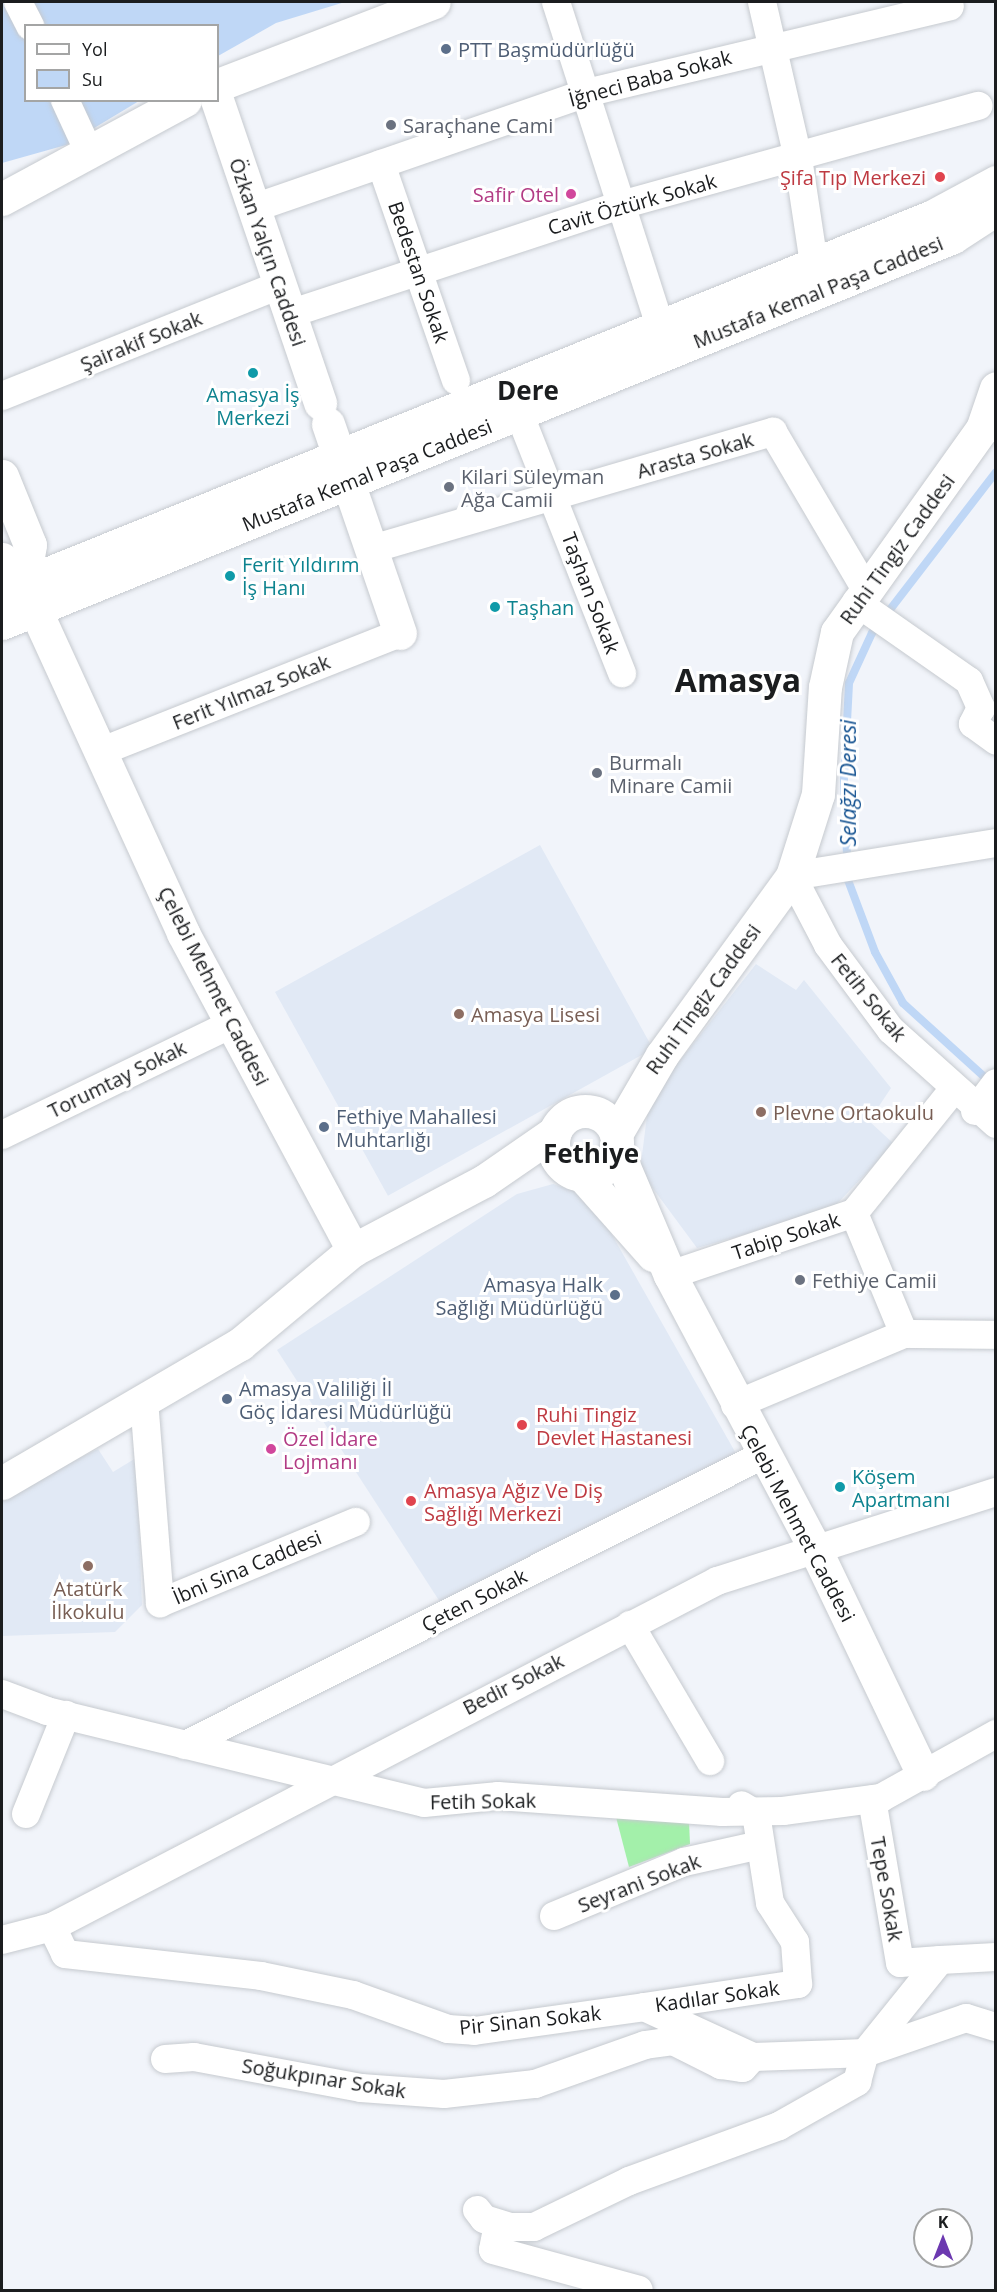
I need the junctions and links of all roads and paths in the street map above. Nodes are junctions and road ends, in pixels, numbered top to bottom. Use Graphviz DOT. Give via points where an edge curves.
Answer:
graph roads {
  1 [pos="18,2"];
  2 [pos="434,2"];
  3 [pos="555,2"];
  4 [pos="762,2"];
  5 [pos="950,6"];
  6 [pos="29,24"];
  7 [pos="775,46"];
  8 [pos="219,85"];
  9 [pos="586,93"];
  10 [pos="66,102"];
  11 [pos="181,102"];
  12 [pos="218,102"];
  13 [pos="979,106"];
  14 [pos="88,150"];
  15 [pos="798,158"];
  16 [pos="381,164"];
  17 [pos="996,182"];
  18 [pos="2,187"];
  19 [pos="2,199"];
  20 [pos="621,205"];
  21 [pos="254,208"];
  22 [pos="996,209"];
  23 [pos="814,264"];
  24 [pos="418,271"];
  25 [pos="285,300"];
  26 [pos="660,325"];
  27 [pos="456,380"];
  28 [pos="996,388"];
  29 [pos="2,396"];
  30 [pos="519,413"];
  31 [pos="344,468"];
  32 [pos="2,476"];
  33 [pos="554,495"];
  34 [pos="372,549"];
  35 [pos="2,559"];
  36 [pos="20,595"];
  37 [pos="871,607"];
  38 [pos="2,623"];
  39 [pos="400,633"];
  40 [pos="622,673"];
  41 [pos="996,741"];
  42 [pos="102,751"];
  43 [pos="996,843"];
  44 [pos="792,876"];
  45 [pos="232,1024"];
  46 [pos="953,1090"];
  47 [pos="987,1105"];
  48 [pos="608,1131"];
  49 [pos="555,1132"];
  50 [pos="2,1135"];
  51 [pos="574,1172"];
  52 [pos="484,1181"];
  53 [pos="854,1214"];
  54 [pos="353,1250"];
  55 [pos="670,1275"];
  56 [pos="904,1334"];
  57 [pos="995,1335"];
  58 [pos="144,1400"];
  59 [pos="735,1405"];
  60 [pos="764,1455"];
  61 [pos="2,1483"];
  62 [pos="996,1492"];
  63 [pos="356,1522"];
  64 [pos="814,1547"];
  65 [pos="630,1625"];
  66 [pos="2,1695"];
  67 [pos="66,1715"];
  68 [pos="996,1734"];
  69 [pos="185,1745"];
  70 [pos="710,1761"];
  71 [pos="923,1774"];
  72 [pos="333,1780"];
  73 [pos="872,1799"];
  74 [pos="731,1800"];
  75 [pos="26,1814"];
  76 [pos="756,1814"];
  77 [pos="759,1845"];
  78 [pos="554,1916"];
  79 [pos="52,1928"];
  80 [pos="2,1940"];
  81 [pos="996,1957"];
  82 [pos="940,1960"];
  83 [pos="644,2007"];
  84 [pos="996,2027"];
  85 [pos="865,2053"];
  86 [pos="753,2056"];
  87 [pos="165,2059"];
  88 [pos="639,2290"];
  1 -- 6 [label="street"];
  2 -- 8 [label="street"];
  3 -- 9 [label="street"];
  4 -- 7 [label="street"];
  5 -- 7 [label="street, İğneci Baba Sokak"];
  7 -- 9 [label="street, İğneci Baba Sokak"];
  7 -- 15 [label="street"];
  9 -- 16 [label="street, İğneci Baba Sokak"];
  9 -- 20 [label="street"];
  10 -- 14 [label="street"];
  11 -- 14 [label="street"];
  12 -- 21 [label="street, Özkan Yalçın Caddesi"];
  13 -- 15 [label="street, Cavit Öztürk Sokak"];
  14 -- 18 [label="street"];
  14 -- 19 [label="street"];
  15 -- 20 [label="street, Cavit Öztürk Sokak"];
  15 -- 23 [label="street"];
  16 -- 21 [label="street, İğneci Baba Sokak"];
  16 -- 24 [label="street, Bedestan Sokak"];
  17 -- 23 [label="street, Mustafa Kemal Paşa Caddesi" via="933,216"];
  20 -- 24 [label="street, Cavit Öztürk Sokak"];
  20 -- 26 [label="street"];
  21 -- 25 [label="street, Özkan Yalçın Caddesi"];
  22 -- 30 [label="street, Mustafa Kemal Paşa Caddesi" via="953,237"];
  23 -- 26 [label="street, Mustafa Kemal Paşa Caddesi"];
  24 -- 25 [label="street, Cavit Öztürk Sokak"];
  24 -- 27 [label="street, Bedestan Sokak"];
  25 -- 29 [label="street, Şairakif Sokak"];
  25 -- 31 [label="street, Özkan Yalçın Caddesi"];
  26 -- 31 [label="street, Mustafa Kemal Paşa Caddesi"];
  28 -- 37 [label="street, Ruhi Tingiz Caddesi" via="982,429"];
  30 -- 31 [label="street, Mustafa Kemal Paşa Caddesi"];
  30 -- 33 [label="street, Taşhan Sokak"];
  31 -- 34 [label="street, Özkan Yalçın Caddesi"];
  31 -- 36 [label="street, Mustafa Kemal Paşa Caddesi"];
  32 -- 36 [label="street" via="30,545"];
  33 -- 34 [label="street, Arasta Sokak"];
  33 -- 37 [label="street, Arasta Sokak" via="773,432"];
  33 -- 40 [label="street, Taşhan Sokak"];
  34 -- 39 [label="street, Özkan Yalçın Caddesi"];
  35 -- 36 [label="street, Çelebi Mehmet Caddesi"];
  36 -- 38 [label="street, Mustafa Kemal Paşa Caddesi"];
  36 -- 42 [label="street, Çelebi Mehmet Caddesi"];
  37 -- 41 [label="street" via="969,681 981,708 973,724"];
  37 -- 44 [label="street, Ruhi Tingiz Caddesi" via="837,632 825,687 818,794"];
  39 -- 42 [label="street, Ferit Yılmaz Sokak"];
  42 -- 45 [label="street, Çelebi Mehmet Caddesi" via="183,933"];
  43 -- 44 [label="street"];
  44 -- 46 [label="street, Fetih Sokak" via="828,945 884,1020"];
  44 -- 48 [label="street, Ruhi Tingiz Caddesi"];
  45 -- 50 [label="street, Torumtay Sokak"];
  45 -- 54 [label="street, Çelebi Mehmet Caddesi"];
  46 -- 47 [label="street, Fetih Sokak"];
  46 -- 53 [label="street, Tabip Sokak"];
  48 -- 49 [label="street" via="572,1114"];
  48 -- 51 [label="street" via="602,1171"];
  48 -- 55 [label="street, Çelebi Mehmet Caddesi"];
  49 -- 51 [label="street" via="553,1149"];
  49 -- 52 [label="street"];
  51 -- 52 [label="street"];
  51 -- 55 [label="street, Çelebi Mehmet Caddesi"];
  52 -- 54 [label="street"];
  53 -- 55 [label="street, Tabip Sokak"];
  53 -- 56 [label="street"];
  54 -- 58 [label="street" via="240,1344"];
  55 -- 59 [label="street, Çelebi Mehmet Caddesi"];
  56 -- 57 [label="street"];
  56 -- 59 [label="street"];
  58 -- 61 [label="street"];
  58 -- 63 [label="street, İbni Sina Caddesi" via="160,1604"];
  59 -- 60 [label="street, Çelebi Mehmet Caddesi"];
  60 -- 64 [label="street, Çelebi Mehmet Caddesi"];
  60 -- 69 [label="street, Çeten Sokak"];
  62 -- 64 [label="street, Bedir Sokak"];
  64 -- 65 [label="street, Bedir Sokak" via="717,1581"];
  64 -- 71 [label="street, Çelebi Mehmet Caddesi"];
  65 -- 70 [label="street"];
  65 -- 72 [label="street, Bedir Sokak"];
  66 -- 67 [label="street, Fetih Sokak"];
  67 -- 69 [label="street, Fetih Sokak"];
  67 -- 75 [label="street"];
  68 -- 71 [label="street, Fetih Sokak"];
  69 -- 72 [label="street, Fetih Sokak"];
  71 -- 73 [label="street, Fetih Sokak"];
  72 -- 76 [label="street, Fetih Sokak" via="424,1803 498,1796"];
  72 -- 79 [label="street, Bedir Sokak"];
  73 -- 76 [label="street, Fetih Sokak"];
  73 -- 82 [label="street, Tepe Sokak" via="900,1963"];
  74 -- 76 [label="street"];
  76 -- 77 [label="street, Kadılar Sokak"];
  77 -- 78 [label="street, Seyrani Sokak" via="684,1862"];
  77 -- 83 [label="street, Kadılar Sokak" via="770,1903 795,1942 798,1984"];
  79 -- 80 [label="street"];
  79 -- 83 [label="street, Pir Sinan Sokak" via="65,1954 273,1978 353,1995 448,2029 474,2031"];
  81 -- 82 [label="street"];
  82 -- 85 [label="street"];
  83 -- 86 [label="street"];
  84 -- 85 [label="street" via="966,2018"];
  85 -- 86 [label="street"];
  85 -- 88 [label="street" via="857,2082 778,2126 628,2181 534,2227 488,2217 493,2250"];
  86 -- 87 [label="street, Soğukpınar Sokak" via="743,2068 721,2065 673,2041 645,2045 535,2084 444,2094 362,2088 194,2057"];
}
